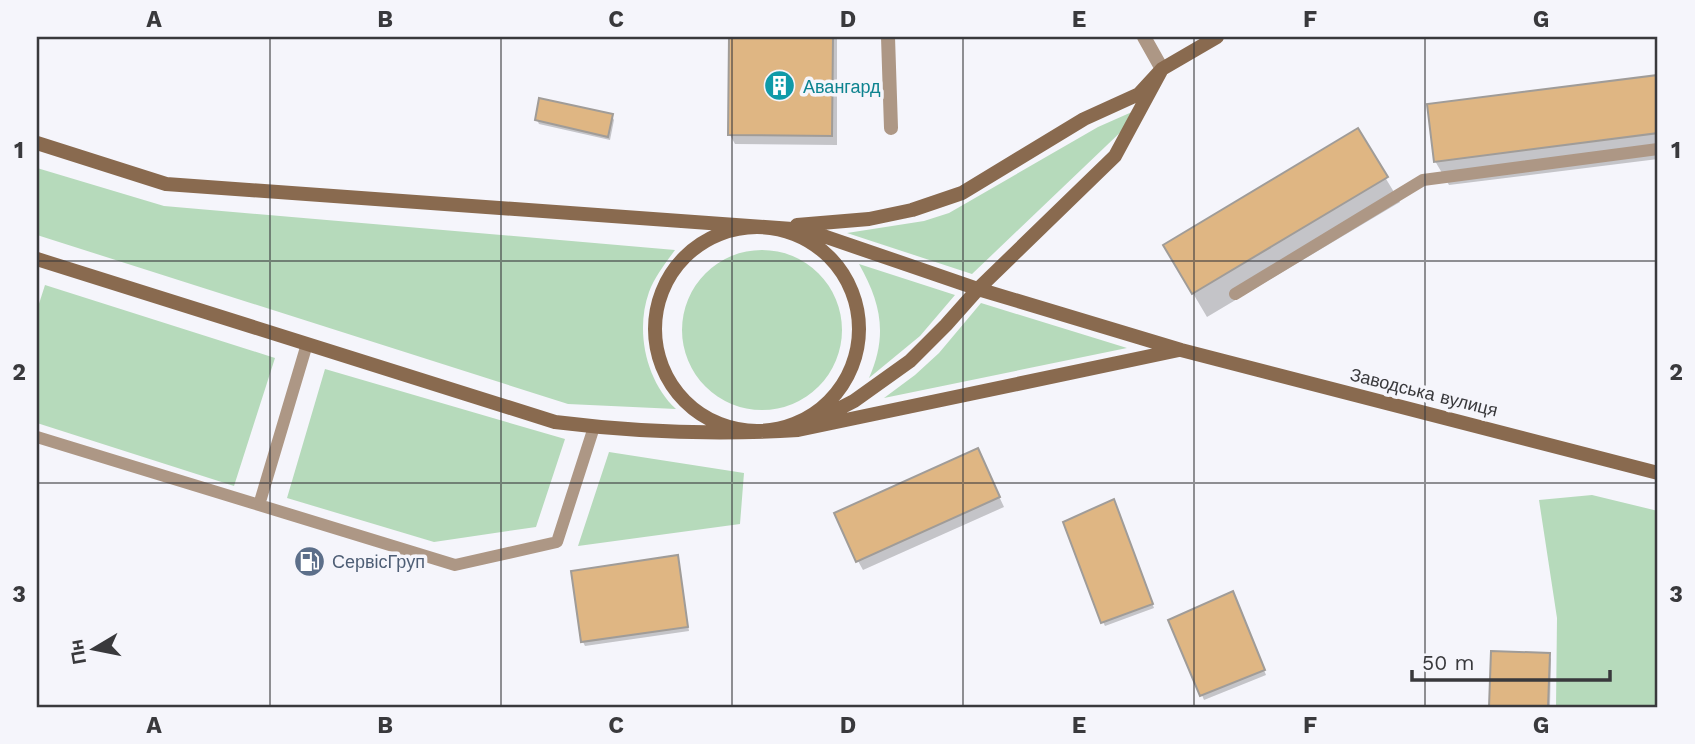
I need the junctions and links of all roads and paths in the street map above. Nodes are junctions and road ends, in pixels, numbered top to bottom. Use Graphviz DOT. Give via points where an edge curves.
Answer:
graph roads {
  1 [pos="888,37"];
  2 [pos="1144,37"];
  3 [pos="1217,37"];
  4 [pos="1161,69"];
  5 [pos="891,128"];
  6 [pos="37,143"];
  7 [pos="1658,149"];
  8 [pos="771,227"];
  9 [pos="37,259"];
  10 [pos="978,289"];
  11 [pos="1235,294"];
  12 [pos="307,344"];
  13 [pos="1181,350"];
  14 [pos="594,427"];
  15 [pos="765,432"];
  16 [pos="37,436"];
  17 [pos="1658,472"];
  18 [pos="259,505"];
  1 -- 5 [label="street"];
  2 -- 4 [label="street"];
  3 -- 4 [label="main road"];
  4 -- 8 [label="main road" via="1139,94 1084,119 962,193 869,219"];
  4 -- 10 [label="main road" via="1115,156"];
  6 -- 8 [label="main road" via="166,184"];
  7 -- 11 [label="lane" via="1423,180"];
  8 -- 10 [label="main road, Заводська вулиця" via="806,230"];
  8 -- 15 [label="main road" via="804,238 831,258 850,285 859,317 858,349 847,380 826,405 798,424"];
  8 -- 15 [label="main road" via="743,227 716,235 692,250 672,271 660,298 655,327 658,356 670,383 688,405 712,421 738,430"];
  9 -- 12 [label="main road"];
  10 -- 13 [label="main road, Заводська вулиця"];
  10 -- 15 [label="main road" via="910,361 854,401 799,427"];
  12 -- 14 [label="main road" via="555,422"];
  12 -- 18 [label="lane"];
  13 -- 15 [label="main road" via="799,430"];
  13 -- 17 [label="main road, Заводська вулиця"];
  14 -- 15 [label="main road"];
  14 -- 18 [label="lane" via="557,542 455,565"];
  16 -- 18 [label="lane"];
}
